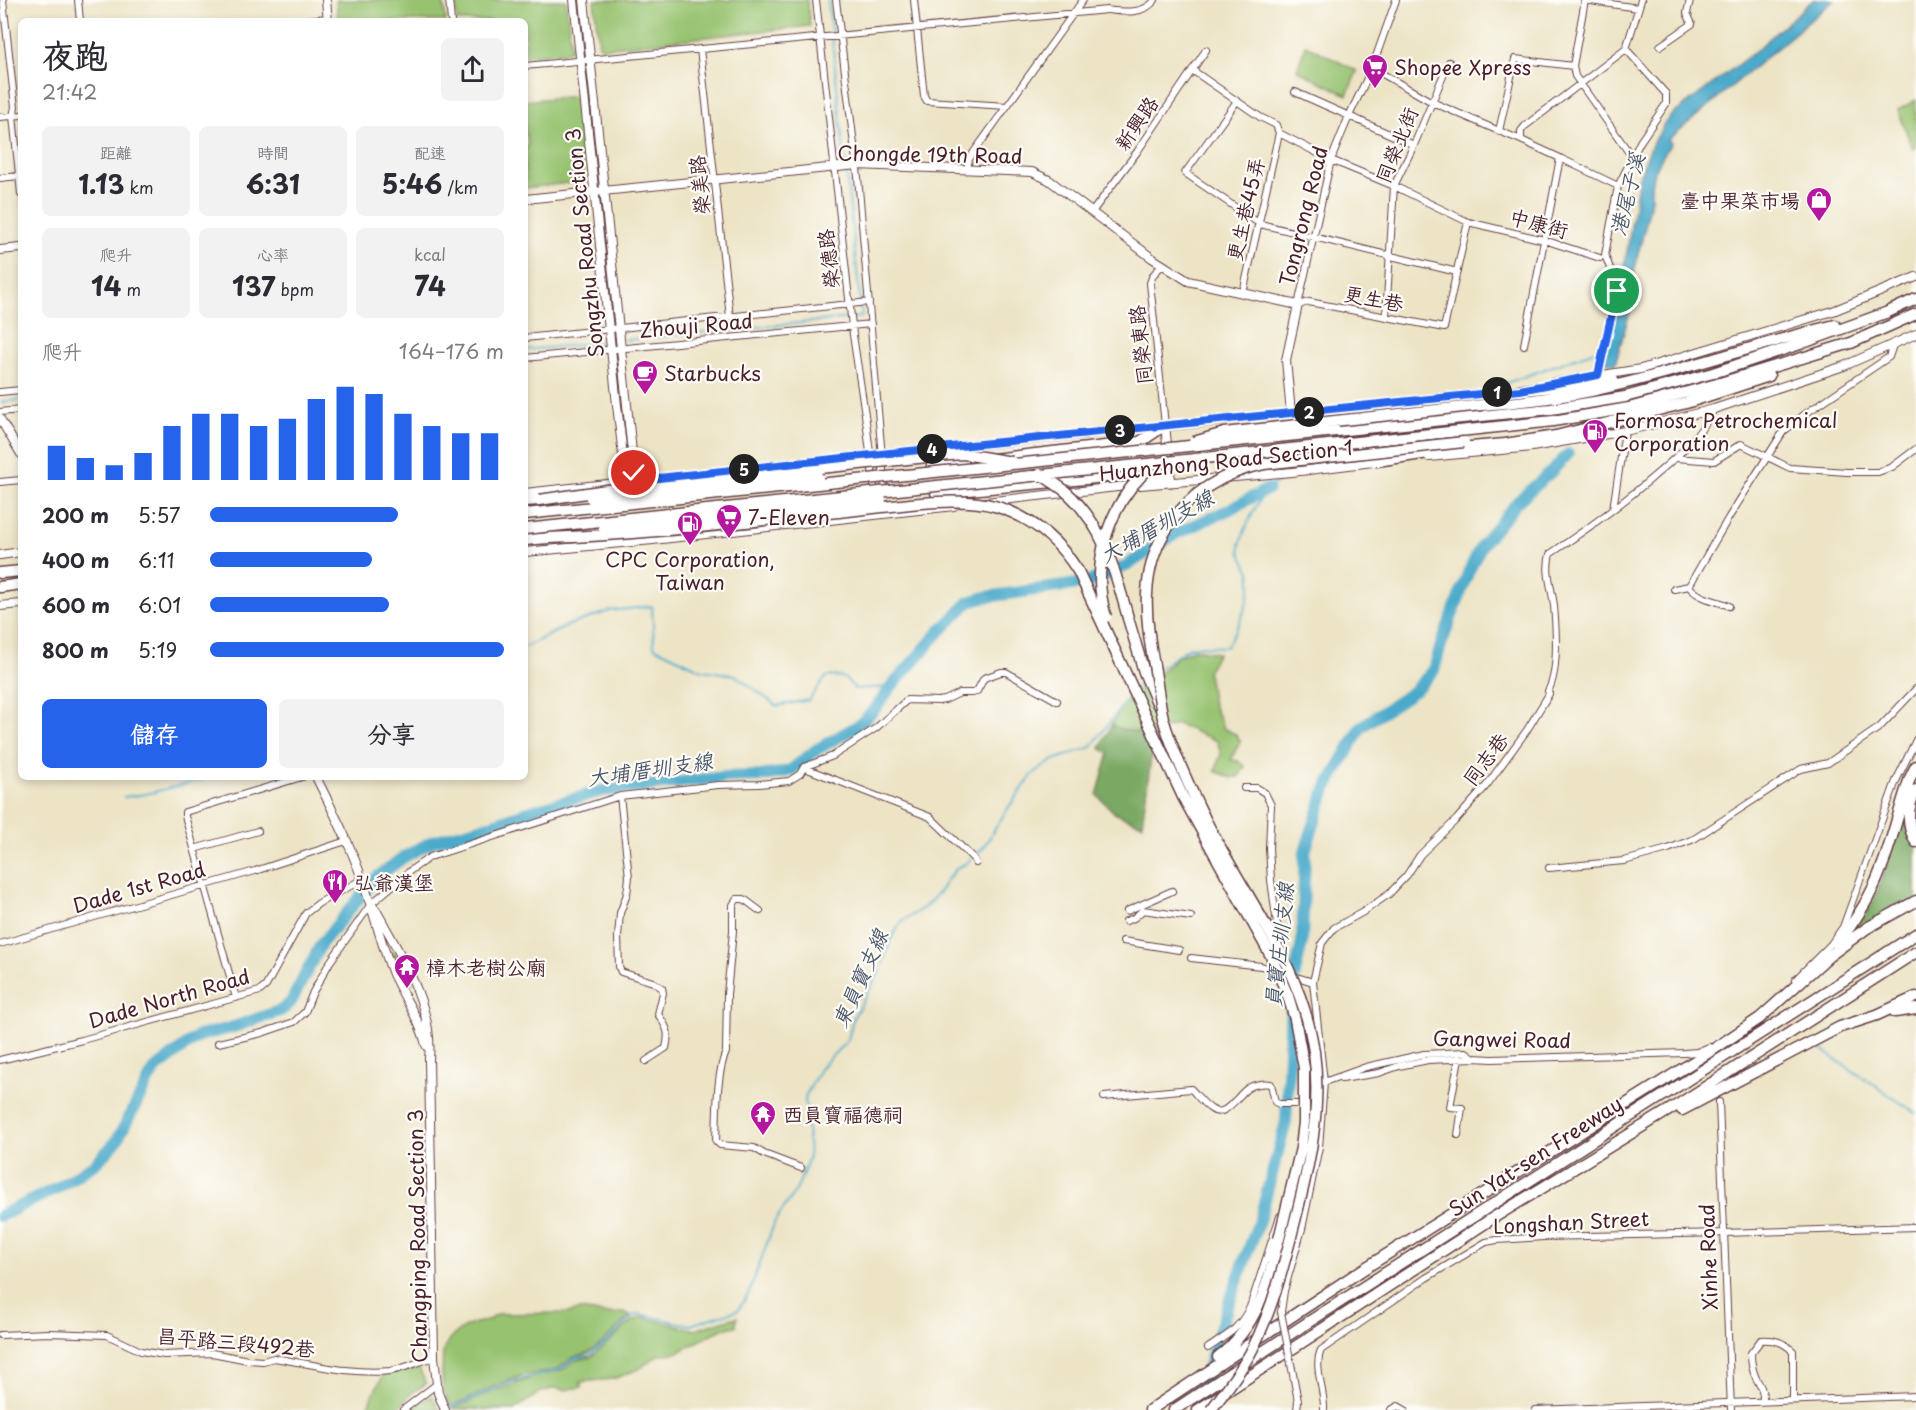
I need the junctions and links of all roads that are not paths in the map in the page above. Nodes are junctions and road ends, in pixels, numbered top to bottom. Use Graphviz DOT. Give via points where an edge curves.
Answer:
graph roads {
  1 [pos="3,0"];
  2 [pos="78,0"];
  3 [pos="326,0"];
  4 [pos="449,0"];
  5 [pos="574,0"];
  6 [pos="584,0"];
  7 [pos="816,0"];
  8 [pos="836,0"];
  9 [pos="914,0"];
  10 [pos="1083,0"];
  11 [pos="1155,0"];
  12 [pos="1396,0"];
  13 [pos="1584,0"];
  14 [pos="1641,0"];
  15 [pos="1690,0"];
  16 [pos="1638,8"];
  17 [pos="1073,13"];
  18 [pos="80,18"];
  19 [pos="328,18"];
  20 [pos="451,18"];
  21 [pos="917,27"];
  22 [pos="840,35"];
  23 [pos="820,37"];
  24 [pos="1660,46"];
  25 [pos="0,47"];
  26 [pos="8,47"];
  27 [pos="700,49"];
  28 [pos="1626,49"];
  29 [pos="1206,50"];
  30 [pos="585,60"];
  31 [pos="1449,62"];
  32 [pos="528,66"];
  33 [pos="1574,66"];
  34 [pos="1372,68"];
  35 [pos="1192,70"];
  36 [pos="1579,83"];
  37 [pos="1295,92"];
  38 [pos="1237,101"];
  39 [pos="1432,102"];
  40 [pos="1007,106"];
  41 [pos="18,115"];
  42 [pos="13,116"];
  43 [pos="1349,116"];
  44 [pos="0,117"];
  45 [pos="1499,131"];
  46 [pos="1279,133"];
  47 [pos="1521,140"];
  48 [pos="1414,146"];
  49 [pos="1632,157"];
  50 [pos="1560,158"];
  51 [pos="1331,160"];
  52 [pos="856,165"];
  53 [pos="18,166"];
  54 [pos="834,168"];
  55 [pos="967,169"];
  56 [pos="18,176"];
  57 [pos="0,178"];
  58 [pos="715,180"];
  59 [pos="1394,186"];
  60 [pos="1618,186"];
  61 [pos="599,192"];
  62 [pos="528,199"];
  63 [pos="1092,212"];
  64 [pos="1468,222"];
  65 [pos="1260,225"];
  66 [pos="1315,236"];
  67 [pos="1544,240"];
  68 [pos="18,248"];
  69 [pos="0,250"];
  70 [pos="1389,255"];
  71 [pos="1600,258"];
  72 [pos="1162,265"];
  73 [pos="1457,272"];
  74 [pos="1916,278"];
  75 [pos="1243,293"];
  76 [pos="1916,299"];
  77 [pos="863,303"];
  78 [pos="849,304"];
  79 [pos="1298,305"];
  80 [pos="1888,312"];
  81 [pos="1916,314"];
  82 [pos="1386,316"];
  83 [pos="730,317"];
  84 [pos="851,321"];
  85 [pos="871,324"];
  86 [pos="614,328"];
  87 [pos="1916,334"];
  88 [pos="528,338"];
  89 [pos="1851,343"];
  90 [pos="1524,345"];
  91 [pos="1893,345"];
  92 [pos="616,349"];
  93 [pos="528,358"];
  94 [pos="1669,372"];
  95 [pos="1598,375"];
  96 [pos="18,390"];
  97 [pos="1520,390"];
  98 [pos="0,392"];
  99 [pos="1713,409"];
  100 [pos="18,410"];
  101 [pos="0,412"];
  102 [pos="1292,414"];
  103 [pos="0,419"];
  104 [pos="1603,423"];
  105 [pos="1165,425"];
  106 [pos="1625,431"];
  107 [pos="18,449"];
  108 [pos="1916,449"];
  109 [pos="881,454"];
  110 [pos="870,455"];
  111 [pos="1766,457"];
  112 [pos="1676,458"];
  113 [pos="1377,461"];
  114 [pos="18,480"];
  115 [pos="631,481"];
  116 [pos="1171,481"];
  117 [pos="0,482"];
  118 [pos="528,493"];
  119 [pos="539,500"];
  120 [pos="528,501"];
  121 [pos="1613,510"];
  122 [pos="528,514"];
  123 [pos="877,514"];
  124 [pos="888,514"];
  125 [pos="528,529"];
  126 [pos="548,538"];
  127 [pos="528,540"];
  128 [pos="638,541"];
  129 [pos="18,552"];
  130 [pos="528,552"];
  131 [pos="0,555"];
  132 [pos="18,571"];
  133 [pos="0,573"];
  134 [pos="18,584"];
  135 [pos="1689,586"];
  136 [pos="0,587"];
  137 [pos="1674,589"];
  138 [pos="18,603"];
  139 [pos="0,606"];
  140 [pos="1729,606"];
  141 [pos="1110,637"];
  142 [pos="1916,688"];
  143 [pos="1057,701"];
  144 [pos="1163,716"];
  145 [pos="1916,740"];
  146 [pos="1916,766"];
  147 [pos="804,767"];
  148 [pos="292,780"];
  149 [pos="317,780"];
  150 [pos="1244,788"];
  151 [pos="1916,790"];
  152 [pos="620,796"];
  153 [pos="258,831"];
  154 [pos="346,841"];
  155 [pos="1916,842"];
  156 [pos="194,849"];
  157 [pos="976,863"];
  158 [pos="1549,868"];
  159 [pos="363,879"];
  160 [pos="203,887"];
  161 [pos="1172,891"];
  162 [pos="1916,901"];
  163 [pos="370,904"];
  164 [pos="760,911"];
  165 [pos="1127,911"];
  166 [pos="1191,917"];
  167 [pos="1126,921"];
  168 [pos="1916,934"];
  169 [pos="1123,941"];
  170 [pos="0,944"];
  171 [pos="1179,950"];
  172 [pos="1916,952"];
  173 [pos="1828,956"];
  174 [pos="1191,958"];
  175 [pos="1281,973"];
  176 [pos="1312,982"];
  177 [pos="1916,997"];
  178 [pos="236,998"];
  179 [pos="1916,1009"];
  180 [pos="1877,1015"];
  181 [pos="218,1043"];
  182 [pos="1459,1058"];
  183 [pos="1474,1058"];
  184 [pos="429,1059"];
  185 [pos="0,1060"];
  186 [pos="646,1061"];
  187 [pos="1324,1082"];
  188 [pos="1104,1097"];
  189 [pos="1719,1102"];
  190 [pos="1322,1103"];
  191 [pos="1319,1134"];
  192 [pos="1458,1135"];
  193 [pos="801,1168"];
  194 [pos="1562,1176"];
  195 [pos="1916,1227"];
  196 [pos="1724,1233"];
  197 [pos="1237,1334"];
  198 [pos="0,1335"];
  199 [pos="1208,1348"];
  200 [pos="434,1357"];
  201 [pos="1202,1372"];
  202 [pos="437,1384"];
  203 [pos="1916,1396"];
  204 [pos="1793,1400"];
  205 [pos="1763,1401"];
  206 [pos="1730,1402"];
  207 [pos="1205,1408"];
  208 [pos="444,1409"];
  209 [pos="403,1410"];
  210 [pos="1149,1410"];
  211 [pos="1174,1410"];
  212 [pos="1298,1410"];
  213 [pos="1324,1410"];
  214 [pos="1392,1410"];
  215 [pos="1405,1410"];
  216 [pos="1535,1410"];
  217 [pos="1731,1410"];
  1 -- 26 [label="street"];
  2 -- 18 [label="street"];
  3 -- 19 [label="street"];
  4 -- 20 [label="street"];
  5 -- 30 [label="street, Songzhu Road Section 3"];
  6 -- 30 [label="street, Songzhu Road Section 3"];
  7 -- 23 [label="street, 榮德路"];
  8 -- 22 [label="street, 榮德路"];
  9 -- 21 [label="street"];
  10 -- 17 [label="street"];
  11 -- 17 [label="street" via="1128,13"];
  12 -- 34 [label="street, Tongrong Road"];
  13 -- 16 [label="street"];
  13 -- 33 [label="street"];
  14 -- 16 [label="street"];
  15 -- 24 [label="street" via="1687,13 1692,24"];
  16 -- 28 [label="street"];
  17 -- 21 [label="street"];
  17 -- 40 [label="street"];
  21 -- 22 [label="street"];
  21 -- 40 [label="street" via="927,101"];
  22 -- 23 [label="street"];
  22 -- 52 [label="street, 榮德路"];
  23 -- 27 [label="street"];
  23 -- 54 [label="street, 榮德路"];
  25 -- 26 [label="street"];
  26 -- 42 [label="street"];
  27 -- 30 [label="street"];
  27 -- 58 [label="street, 榮美路"];
  28 -- 36 [label="street"];
  28 -- 49 [label="street" via="1666,94 1666,105"];
  29 -- 35 [label="street, 新興路"];
  30 -- 32 [label="street"];
  30 -- 61 [label="street, Songzhu Road Section 3"];
  31 -- 39 [label="street, 同榮北街"];
  33 -- 36 [label="street"];
  33 -- 45 [label="street" via="1515,58"];
  34 -- 39 [label="street"];
  34 -- 43 [label="street, Tongrong Road"];
  35 -- 38 [label="street, 中康街"];
  35 -- 63 [label="street, 新興路"];
  36 -- 47 [label="street" via="1525,126"];
  36 -- 49 [label="street"];
  37 -- 43 [label="street"];
  38 -- 46 [label="street, 中康街" via="1276,125"];
  38 -- 65 [label="street" via="1185,173"];
  39 -- 45 [label="street"];
  39 -- 48 [label="street, 同榮北街"];
  40 -- 55 [label="street" via="969,159"];
  41 -- 42 [label="street"];
  42 -- 44 [label="street"];
  42 -- 53 [label="street"];
  43 -- 48 [label="street"];
  43 -- 51 [label="street, Tongrong Road"];
  45 -- 47 [label="street"];
  46 -- 51 [label="street, 中康街"];
  46 -- 65 [label="street, 更生巷45弄"];
  47 -- 50 [label="street"];
  48 -- 59 [label="street, 同榮北街"];
  49 -- 60 [label="street"];
  50 -- 60 [label="street"];
  50 -- 67 [label="street"];
  51 -- 59 [label="street, 中康街"];
  51 -- 66 [label="street, Tongrong Road"];
  52 -- 54 [label="street, Chongde 19th Road"];
  52 -- 55 [label="street, Chongde 19th Road"];
  52 -- 77 [label="street, 榮德路"];
  54 -- 58 [label="street, Chongde 19th Road"];
  54 -- 78 [label="street, 榮德路"];
  55 -- 63 [label="street, Chongde 19th Road" via="1032,172"];
  56 -- 57 [label="street"];
  58 -- 61 [label="street, Chongde 19th Road"];
  58 -- 83 [label="street, 榮美路"];
  59 -- 64 [label="street, 中康街"];
  59 -- 70 [label="street, 同榮北街"];
  60 -- 95 [label="street" via="1605,255 1617,291"];
  61 -- 62 [label="street, Chongde 19th Road"];
  61 -- 86 [label="street, Songzhu Road Section 3"];
  63 -- 72 [label="street, Chongde 19th Road"];
  64 -- 67 [label="street, 中康街"];
  64 -- 73 [label="street"];
  65 -- 66 [label="street"];
  65 -- 75 [label="street, 更生巷45弄"];
  66 -- 70 [label="street"];
  66 -- 79 [label="street, Tongrong Road"];
  67 -- 71 [label="street, 中康街"];
  67 -- 90 [label="street"];
  68 -- 69 [label="street"];
  70 -- 73 [label="street"];
  70 -- 82 [label="street, 同榮北街"];
  72 -- 75 [label="street, Chongde 19th Road" via="1188,281"];
  72 -- 105 [label="street, 同榮東路" via="1150,283"];
  73 -- 82 [label="street, 更生巷" via="1444,328"];
  74 -- 95 [label="street, Huanzhong Road Section 1" via="1767,332 1641,369"];
  75 -- 79 [label="street, Chongde 19th Road"];
  76 -- 80 [label="highway"];
  77 -- 78 [label="street, Zhouji Road"];
  77 -- 85 [label="street, 榮德路"];
  78 -- 83 [label="street, Zhouji Road"];
  78 -- 84 [label="street, 榮德路"];
  79 -- 82 [label="street, 更生巷" via="1309,302"];
  79 -- 102 [label="street, Tongrong Road" via="1286,360"];
  80 -- 94 [label="highway"];
  80 -- 122 [label="highway, bridge" via="1713,373 1625,397 1551,410"];
  81 -- 89 [label="highway"];
  83 -- 86 [label="street, Zhouji Road"];
  84 -- 85 [label="street, Zhouji Road"];
  84 -- 92 [label="street, Zhouji Road"];
  84 -- 110 [label="street, 榮德路"];
  85 -- 109 [label="street, 榮德路"];
  86 -- 88 [label="street, Zhouji Road"];
  86 -- 92 [label="street, Songzhu Road Section 3"];
  87 -- 91 [label="street, Huanzhong Road Section 1"];
  89 -- 104 [label="highway" via="1686,403"];
  89 -- 125 [label="highway, bridge" via="1629,408 1553,422"];
  91 -- 99 [label="street, Huanzhong Road Section 1" via="1844,366"];
  91 -- 111 [label="street" via="1889,357 1790,426"];
  92 -- 93 [label="street, Zhouji Road"];
  92 -- 115 [label="street, Songzhu Road Section 3" via="634,471"];
  94 -- 97 [label="highway"];
  94 -- 141 [label="highway, bridge" via="1591,391 1224,433 1172,452 1136,480 1120,502 1108,532 1100,571"];
  95 -- 97 [label="street, Huanzhong Road Section 1"];
  96 -- 98 [label="street"];
  97 -- 102 [label="street, Huanzhong Road Section 1"];
  99 -- 106 [label="street, Huanzhong Road Section 1"];
  99 -- 112 [label="street, 同志巷" via="1706,424"];
  100 -- 101 [label="street"];
  102 -- 105 [label="street, Huanzhong Road Section 1"];
  103 -- 107 [label="street"];
  104 -- 113 [label="highway" via="1533,440"];
  104 -- 144 [label="highway, bridge" via="1251,466 1211,483 1175,516 1150,567 1146,594"];
  105 -- 109 [label="street, Huanzhong Road Section 1"];
  105 -- 116 [label="street"];
  105 -- 119 [label="highway, bridge" via="1140,442 602,498"];
  106 -- 113 [label="street, Huanzhong Road Section 1" via="1508,450"];
  106 -- 121 [label="street"];
  108 -- 111 [label="street" via="1878,472 1790,468"];
  109 -- 110 [label="street, Huanzhong Road Section 1"];
  109 -- 124 [label="street, 榮德路"];
  110 -- 115 [label="street, Huanzhong Road Section 1"];
  110 -- 123 [label="street, 榮德路"];
  111 -- 112 [label="street" via="1741,444 1714,460"];
  111 -- 135 [label="street"];
  112 -- 121 [label="street, 同志巷"];
  113 -- 116 [label="street, Huanzhong Road Section 1"];
  114 -- 117 [label="street"];
  115 -- 118 [label="street, Huanzhong Road Section 1"];
  115 -- 128 [label="street, Songzhu Road Section 3"];
  116 -- 124 [label="street, Huanzhong Road Section 1"];
  116 -- 126 [label="highway, bridge" via="1138,474 593,530"];
  119 -- 120 [label="highway"];
  119 -- 144 [label="highway, bridge" via="946,455 1009,461 1035,471 1062,489 1098,531 1113,566 1144,672"];
  121 -- 176 [label="street, 同志巷" via="1550,554 1547,565 1554,606 1555,648 1550,694 1487,785 1420,855 1407,875 1389,894 1334,928 1322,943"];
  123 -- 124 [label="street, Huanzhong Road Section 1"];
  123 -- 128 [label="street, Huanzhong Road Section 1"];
  126 -- 127 [label="highway"];
  126 -- 141 [label="highway, bridge" via="684,529 901,506 978,503 1012,513 1052,538 1078,571"];
  128 -- 130 [label="street, Huanzhong Road Section 1"];
  129 -- 131 [label="street"];
  132 -- 133 [label="highway"];
  134 -- 136 [label="highway"];
  135 -- 137 [label="street"];
  135 -- 140 [label="street" via="1702,596"];
  138 -- 139 [label="street"];
  141 -- 197 [label="highway, bridge" via="1183,797 1270,954 1295,1019 1304,1068 1302,1148 1262,1302"];
  142 -- 158 [label="street" via="1880,727 1828,763 1801,769 1694,839 1624,861"];
  143 -- 147 [label="street" via="1001,672 984,678 973,693 939,701 907,700 876,728 833,756"];
  144 -- 207 [label="highway, bridge" via="1205,818 1279,948 1295,984 1311,1033 1317,1083 1311,1157 1277,1289 1252,1350"];
  145 -- 183 [label="street, Gangwei Road" via="1896,781 1843,927 1797,977 1732,1032 1706,1049 1684,1053"];
  146 -- 173 [label="highway" via="1869,897"];
  147 -- 152 [label="street" via="789,781"];
  147 -- 157 [label="street" via="930,817"];
  148 -- 156 [label="street" via="185,812"];
  149 -- 154 [label="street, Changping Road Section 3"];
  150 -- 175 [label="street" via="1257,788 1265,793 1271,805 1269,848"];
  151 -- 155 [label="highway" via="1909,813"];
  152 -- 163 [label="street" via="430,857"];
  152 -- 186 [label="street" via="629,886 620,913 619,967 621,972 662,988 658,1014 669,1035 666,1048"];
  153 -- 156 [label="street"];
  154 -- 159 [label="street, Changping Road Section 3"];
  154 -- 160 [label="street, Dade 1st Road"];
  156 -- 160 [label="street"];
  159 -- 163 [label="street, Changping Road Section 3"];
  159 -- 178 [label="street, Dade North Road" via="306,913 266,986"];
  160 -- 170 [label="street, Dade 1st Road"];
  160 -- 178 [label="street"];
  161 -- 165 [label="street"];
  162 -- 173 [label="highway" via="1867,928"];
  163 -- 181 [label="street" via="330,962 305,1012 294,1022"];
  163 -- 184 [label="street, Changping Road Section 3" via="393,972 426,1041"];
  163 -- 184 [label="street, Changping Road Section 3" via="413,981 428,1029"];
  164 -- 193 [label="street" via="744,899 737,899 733,905 726,1052 720,1074 716,1141 720,1145 754,1148"];
  166 -- 167 [label="street" via="1143,910"];
  168 -- 211 [label="highway, Sun Yat-sen Freeway"];
  169 -- 171 [label="street"];
  172 -- 194 [label="highway, Sun Yat-sen Freeway"];
  173 -- 201 [label="highway" via="1768,1011 1734,1035"];
  174 -- 175 [label="street" via="1261,966"];
  175 -- 176 [label="street"];
  176 -- 187 [label="street, 同志巷"];
  177 -- 180 [label="highway"];
  178 -- 185 [label="street, Dade North Road"];
  179 -- 180 [label="highway"];
  180 -- 194 [label="highway" via="1817,1038"];
  182 -- 183 [label="street"];
  182 -- 187 [label="street" via="1428,1060"];
  182 -- 192 [label="street" via="1450,1107 1462,1108"];
  183 -- 187 [label="street, Gangwei Road" via="1466,1052 1424,1054 1366,1066"];
  184 -- 200 [label="street, Changping Road Section 3"];
  187 -- 190 [label="street"];
  188 -- 190 [label="street" via="1191,1089 1212,1111 1218,1112 1249,1088 1267,1083 1273,1086 1275,1102 1280,1105"];
  189 -- 196 [label="street, Xinhe Road"];
  190 -- 191 [label="street"];
  191 -- 197 [label="street" via="1298,1142 1280,1215 1250,1307"];
  191 -- 212 [label="street, bridge" via="1312,1184 1281,1312"];
  194 -- 207 [label="highway, Sun Yat-sen Freeway"];
  195 -- 196 [label="street, Longshan Street"];
  196 -- 206 [label="street, Xinhe Road"];
  196 -- 213 [label="street, Longshan Street" via="1486,1242 1321,1350 1318,1357"];
  197 -- 199 [label="street"];
  197 -- 201 [label="highway" via="1224,1353"];
  198 -- 200 [label="street, 昌平路三段492巷" via="107,1335 141,1351 164,1355 212,1353 248,1360 274,1358 344,1370 392,1371"];
  200 -- 202 [label="street, Changping Road Section 3"];
  201 -- 210 [label="highway"];
  202 -- 208 [label="street, Changping Road Section 3"];
  202 -- 209 [label="street"];
  203 -- 204 [label="street"];
  204 -- 205 [label="street"];
  204 -- 205 [label="street" via="1793,1351 1774,1339 1761,1340 1750,1353 1755,1377 1763,1388"];
  205 -- 206 [label="street"];
  206 -- 216 [label="street"];
  206 -- 217 [label="street, Xinhe Road"];
  214 -- 215 [label="street" via="1398,1406"];
}
